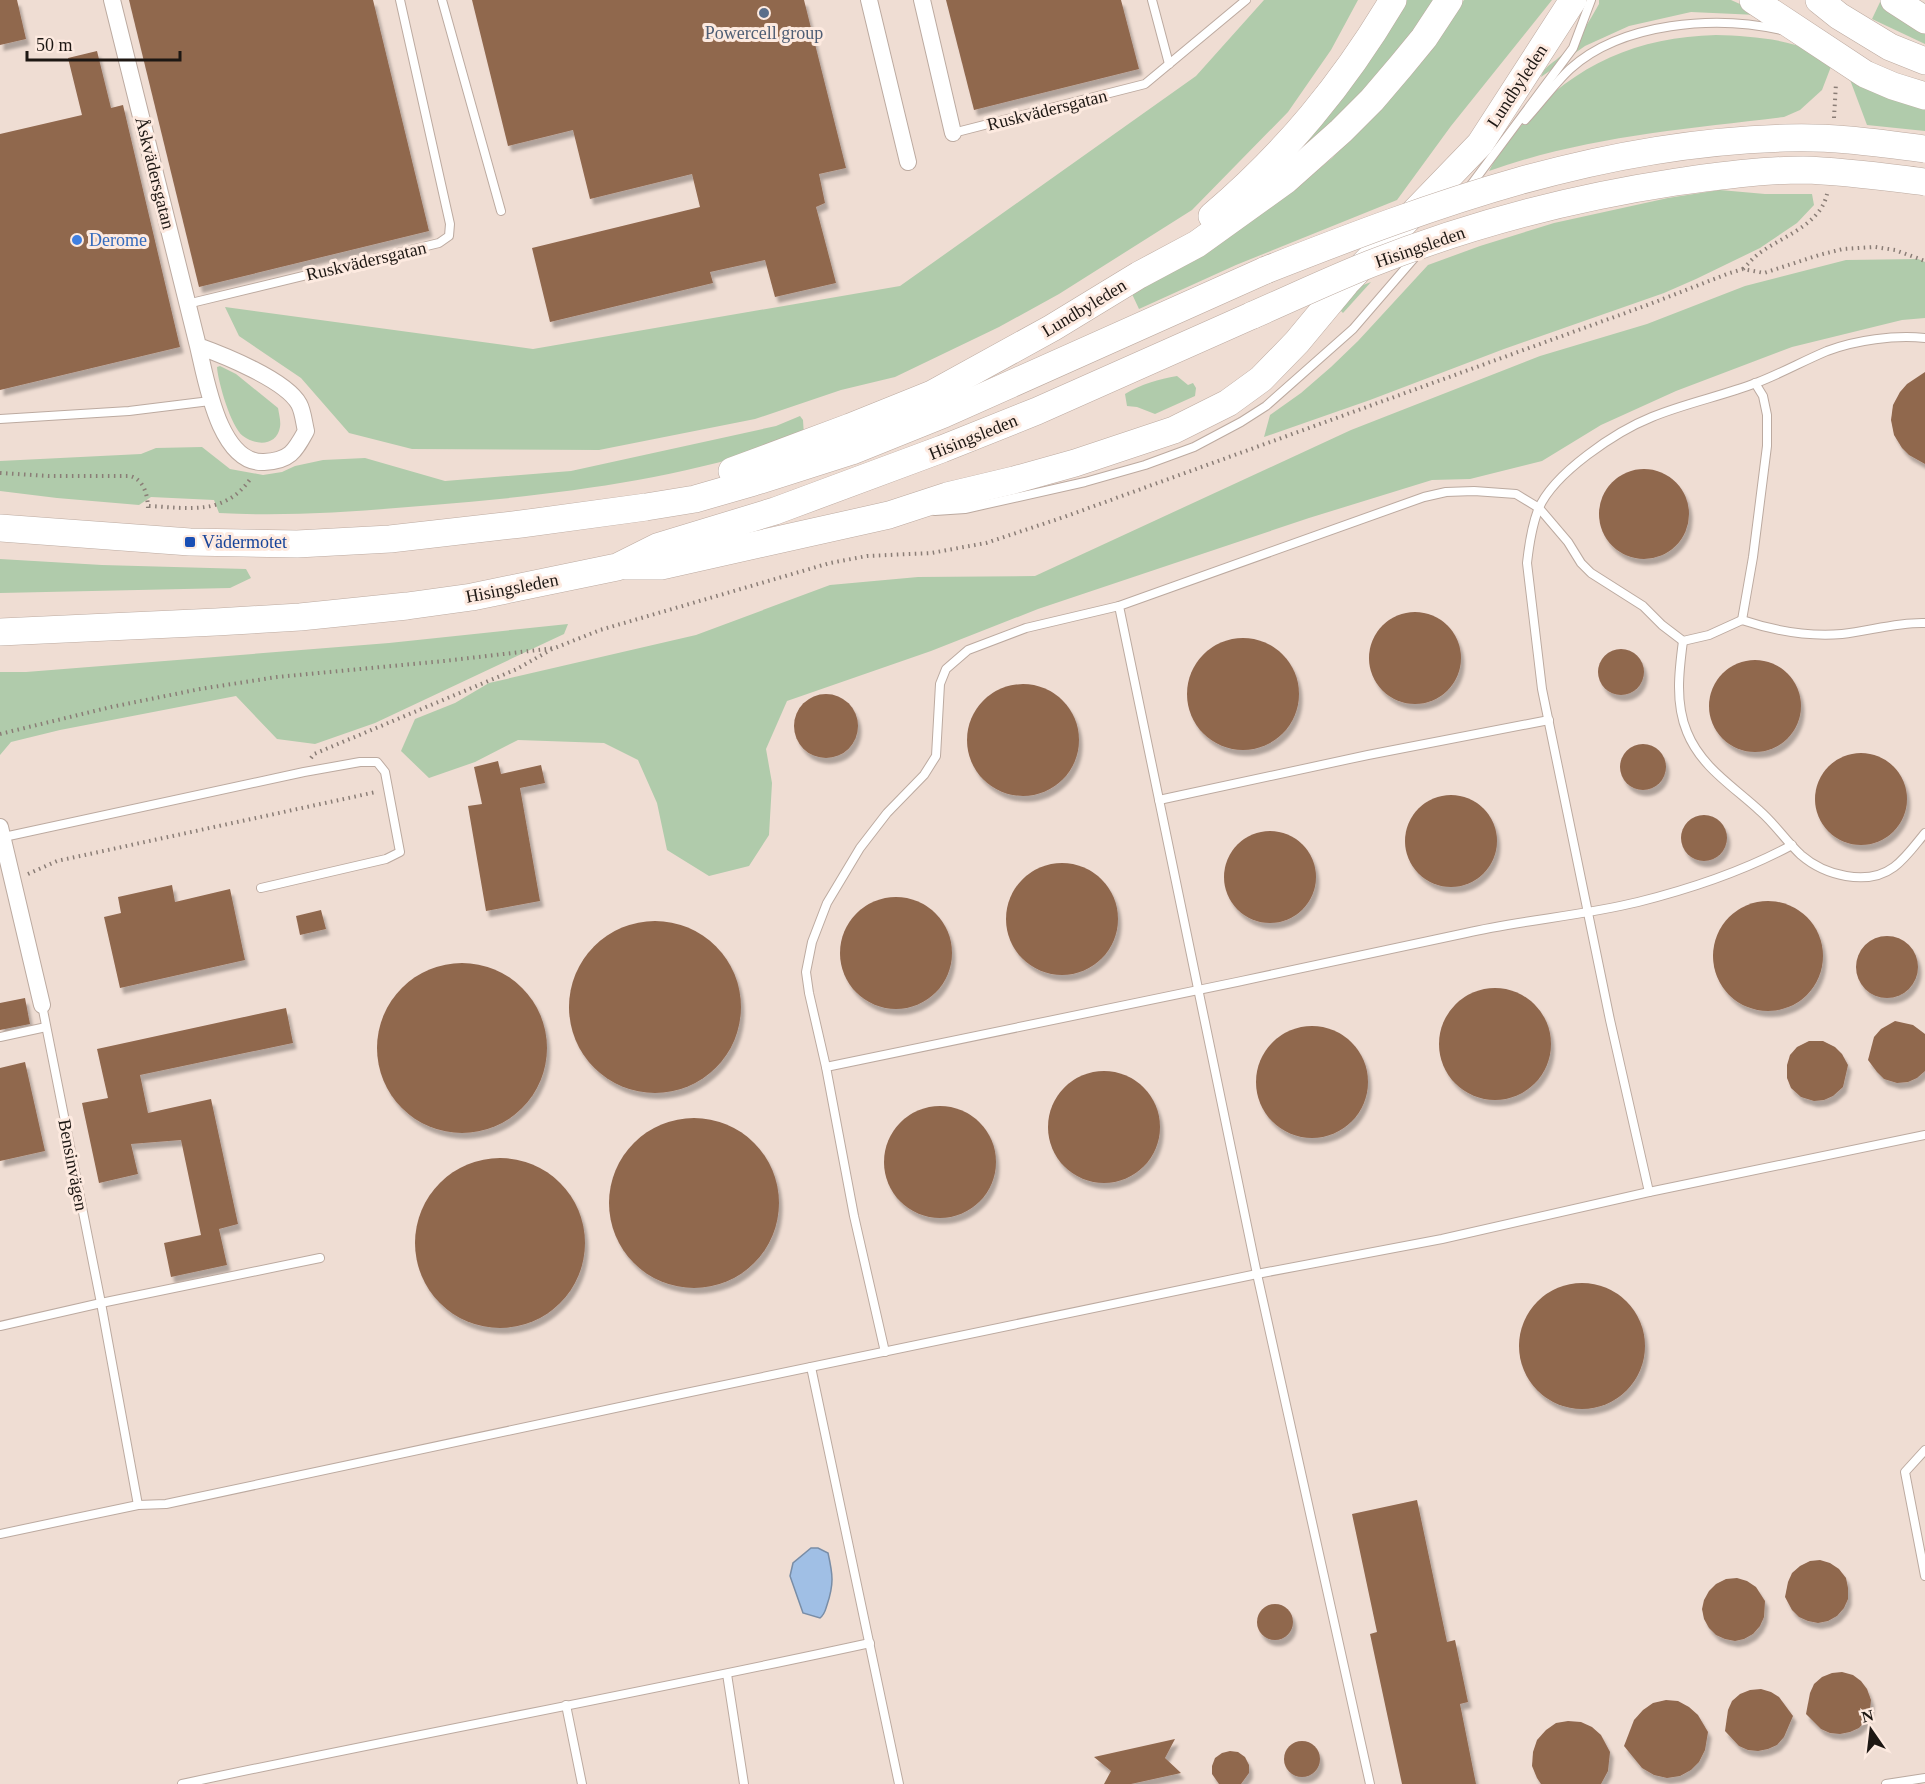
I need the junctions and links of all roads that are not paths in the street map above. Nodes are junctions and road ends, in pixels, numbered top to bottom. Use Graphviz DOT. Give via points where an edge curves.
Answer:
graph roads {
  1 [pos="112,0"];
  2 [pos="400,0"];
  3 [pos="442,0"];
  4 [pos="869,0"];
  5 [pos="922,0"];
  6 [pos="1152,0"];
  7 [pos="1246,0"];
  8 [pos="1393,0"];
  9 [pos="1449,0"];
  10 [pos="1573,0"];
  11 [pos="1591,0"];
  12 [pos="1753,0"];
  13 [pos="1788,0"];
  14 [pos="1819,0"];
  15 [pos="1894,0"];
  16 [pos="1925,20"];
  17 [pos="1809,37"];
  18 [pos="1925,61"];
  19 [pos="1169,64"];
  20 [pos="1925,81"];
  21 [pos="1925,96"];
  22 [pos="954,133"];
  23 [pos="1925,149"];
  24 [pos="908,162"];
  25 [pos="1483,168"];
  26 [pos="1925,182"];
  27 [pos="501,211"];
  28 [pos="1450,214"];
  29 [pos="1436,232"];
  30 [pos="1139,275"];
  31 [pos="187,304"];
  32 [pos="1925,338"];
  33 [pos="198,346"];
  34 [pos="1755,383"];
  35 [pos="210,401"];
  36 [pos="0,419"];
  37 [pos="646,507"];
  38 [pos="1539,508"];
  39 [pos="889,515"];
  40 [pos="0,528"];
  41 [pos="617,567"];
  42 [pos="1119,606"];
  43 [pos="1742,620"];
  44 [pos="1925,623"];
  45 [pos="0,632"];
  46 [pos="1683,641"];
  47 [pos="1549,720"];
  48 [pos="1159,800"];
  49 [pos="2,832"];
  50 [pos="1925,833"];
  51 [pos="1792,845"];
  52 [pos="261,888"];
  53 [pos="1588,911"];
  54 [pos="1199,991"];
  55 [pos="42,1005"];
  56 [pos="46,1027"];
  57 [pos="0,1037"];
  58 [pos="826,1067"];
  59 [pos="1925,1135"];
  60 [pos="1649,1192"];
  61 [pos="320,1258"];
  62 [pos="1257,1274"];
  63 [pos="100,1303"];
  64 [pos="0,1326"];
  65 [pos="885,1352"];
  66 [pos="811,1367"];
  67 [pos="1925,1450"];
  68 [pos="138,1505"];
  69 [pos="0,1534"];
  70 [pos="1925,1576"];
  71 [pos="870,1642"];
  72 [pos="727,1674"];
  73 [pos="566,1705"];
  74 [pos="1925,1778"];
  75 [pos="182,1784"];
  76 [pos="582,1784"];
  77 [pos="744,1784"];
  78 [pos="899,1784"];
  79 [pos="1370,1784"];
  80 [pos="1886,1784"];
  1 -- 31 [label="street, Åskvädersgatan"];
  2 -- 31 [label="lane, Ruskvädersgatan" via="450,224 448,236 439,243"];
  3 -- 27 [label="lane"];
  4 -- 24 [label="street"];
  5 -- 22 [label="street, Ruskvädersgatan"];
  6 -- 19 [label="lane"];
  7 -- 19 [label="lane, Ruskvädersgatan"];
  8 -- 30 [label="highway" via="1370,39 1311,119 1213,215"];
  9 -- 30 [label="highway, Lundbyleden" via="1401,66 1326,145 1229,222"];
  10 -- 39 [label="highway, Lundbyleden" via="1480,144 1346,283 1261,379 1228,403 1174,430 1075,463"];
  11 -- 25 [label="lane" via="1573,48"];
  12 -- 17 [label="highway"];
  13 -- 20 [label="highway" via="1840,40 1898,73"];
  14 -- 18 [label="highway" via="1890,47"];
  15 -- 16 [label="highway"];
  17 -- 21 [label="highway" via="1866,74"];
  17 -- 25 [label="lane" via="1738,23 1700,22 1621,40 1571,68"];
  19 -- 22 [label="lane, Ruskvädersgatan" via="1145,84"];
  23 -- 37 [label="highway, Hisingsleden, bridge" via="1788,138 1720,141 1642,151 1564,168 1369,229 852,451 705,496"];
  25 -- 28 [label="lane"];
  26 -- 41 [label="highway, Hisingsleden, bridge" via="1803,170 1725,175 1571,201 1487,224 1370,264 942,450 775,511 657,547"];
  29 -- 39 [label="lane" via="1353,329 1319,361 1266,406 1194,447 1145,465 965,509"];
  30 -- 37 [label="highway, Lundbyleden" via="932,394"];
  31 -- 33 [label="street, Åskvädersgatan"];
  32 -- 34 [label="lane" via="1888,338 1849,345"];
  33 -- 35 [label="street, Åskvädersgatan"];
  33 -- 35 [label="street, Åskvädersgatan" via="232,358 280,385 299,403 306,431 294,452 274,461 257,462 248,459 227,439"];
  34 -- 38 [label="lane" via="1651,417 1621,432 1552,486"];
  34 -- 43 [label="lane" via="1767,415 1767,446"];
  35 -- 36 [label="lane" via="129,411"];
  37 -- 40 [label="highway, Hisingsleden" via="402,538 297,544 190,542"];
  38 -- 42 [label="lane" via="1516,494 1474,490 1424,497"];
  38 -- 46 [label="lane" via="1591,573 1643,606"];
  38 -- 47 [label="lane" via="1527,563"];
  39 -- 41 [label="highway, Lundbyleden" via="662,566"];
  41 -- 45 [label="highway, Hisingsleden" via="472,597 407,606 300,617"];
  42 -- 48 [label="lane"];
  42 -- 58 [label="lane" via="1026,628 968,650 946,669 940,684 936,756 860,848 827,903 812,942 806,972"];
  43 -- 44 [label="lane" via="1770,629 1816,635"];
  43 -- 46 [label="lane" via="1709,635"];
  46 -- 51 [label="lane" via="1678,681 1685,729 1692,745 1713,772 1772,822"];
  47 -- 48 [label="lane"];
  47 -- 53 [label="lane"];
  48 -- 54 [label="lane"];
  49 -- 52 [label="lane" via="304,772 377,762 385,772 400,852 386,859"];
  49 -- 55 [label="street, Bensinvägen"];
  50 -- 51 [label="lane" via="1896,866 1862,877 1831,873 1802,856"];
  51 -- 53 [label="lane" via="1698,885"];
  53 -- 54 [label="lane" via="1470,932"];
  53 -- 60 [label="lane"];
  54 -- 58 [label="lane"];
  54 -- 62 [label="lane"];
  55 -- 56 [label="lane, Bensinvägen"];
  56 -- 57 [label="lane"];
  56 -- 63 [label="lane, Bensinvägen"];
  58 -- 65 [label="lane"];
  59 -- 60 [label="lane"];
  60 -- 62 [label="lane" via="1442,1239"];
  61 -- 63 [label="lane"];
  62 -- 65 [label="lane"];
  62 -- 79 [label="lane"];
  63 -- 64 [label="lane"];
  63 -- 68 [label="lane, Bensinvägen"];
  65 -- 66 [label="lane"];
  66 -- 68 [label="lane" via="166,1504"];
  66 -- 71 [label="lane"];
  67 -- 70 [label="lane" via="1905,1472"];
  68 -- 69 [label="lane"];
  71 -- 72 [label="lane"];
  71 -- 78 [label="lane"];
  72 -- 73 [label="lane"];
  72 -- 77 [label="lane"];
  73 -- 75 [label="lane"];
  73 -- 76 [label="lane"];
  74 -- 80 [label="lane"];
}
